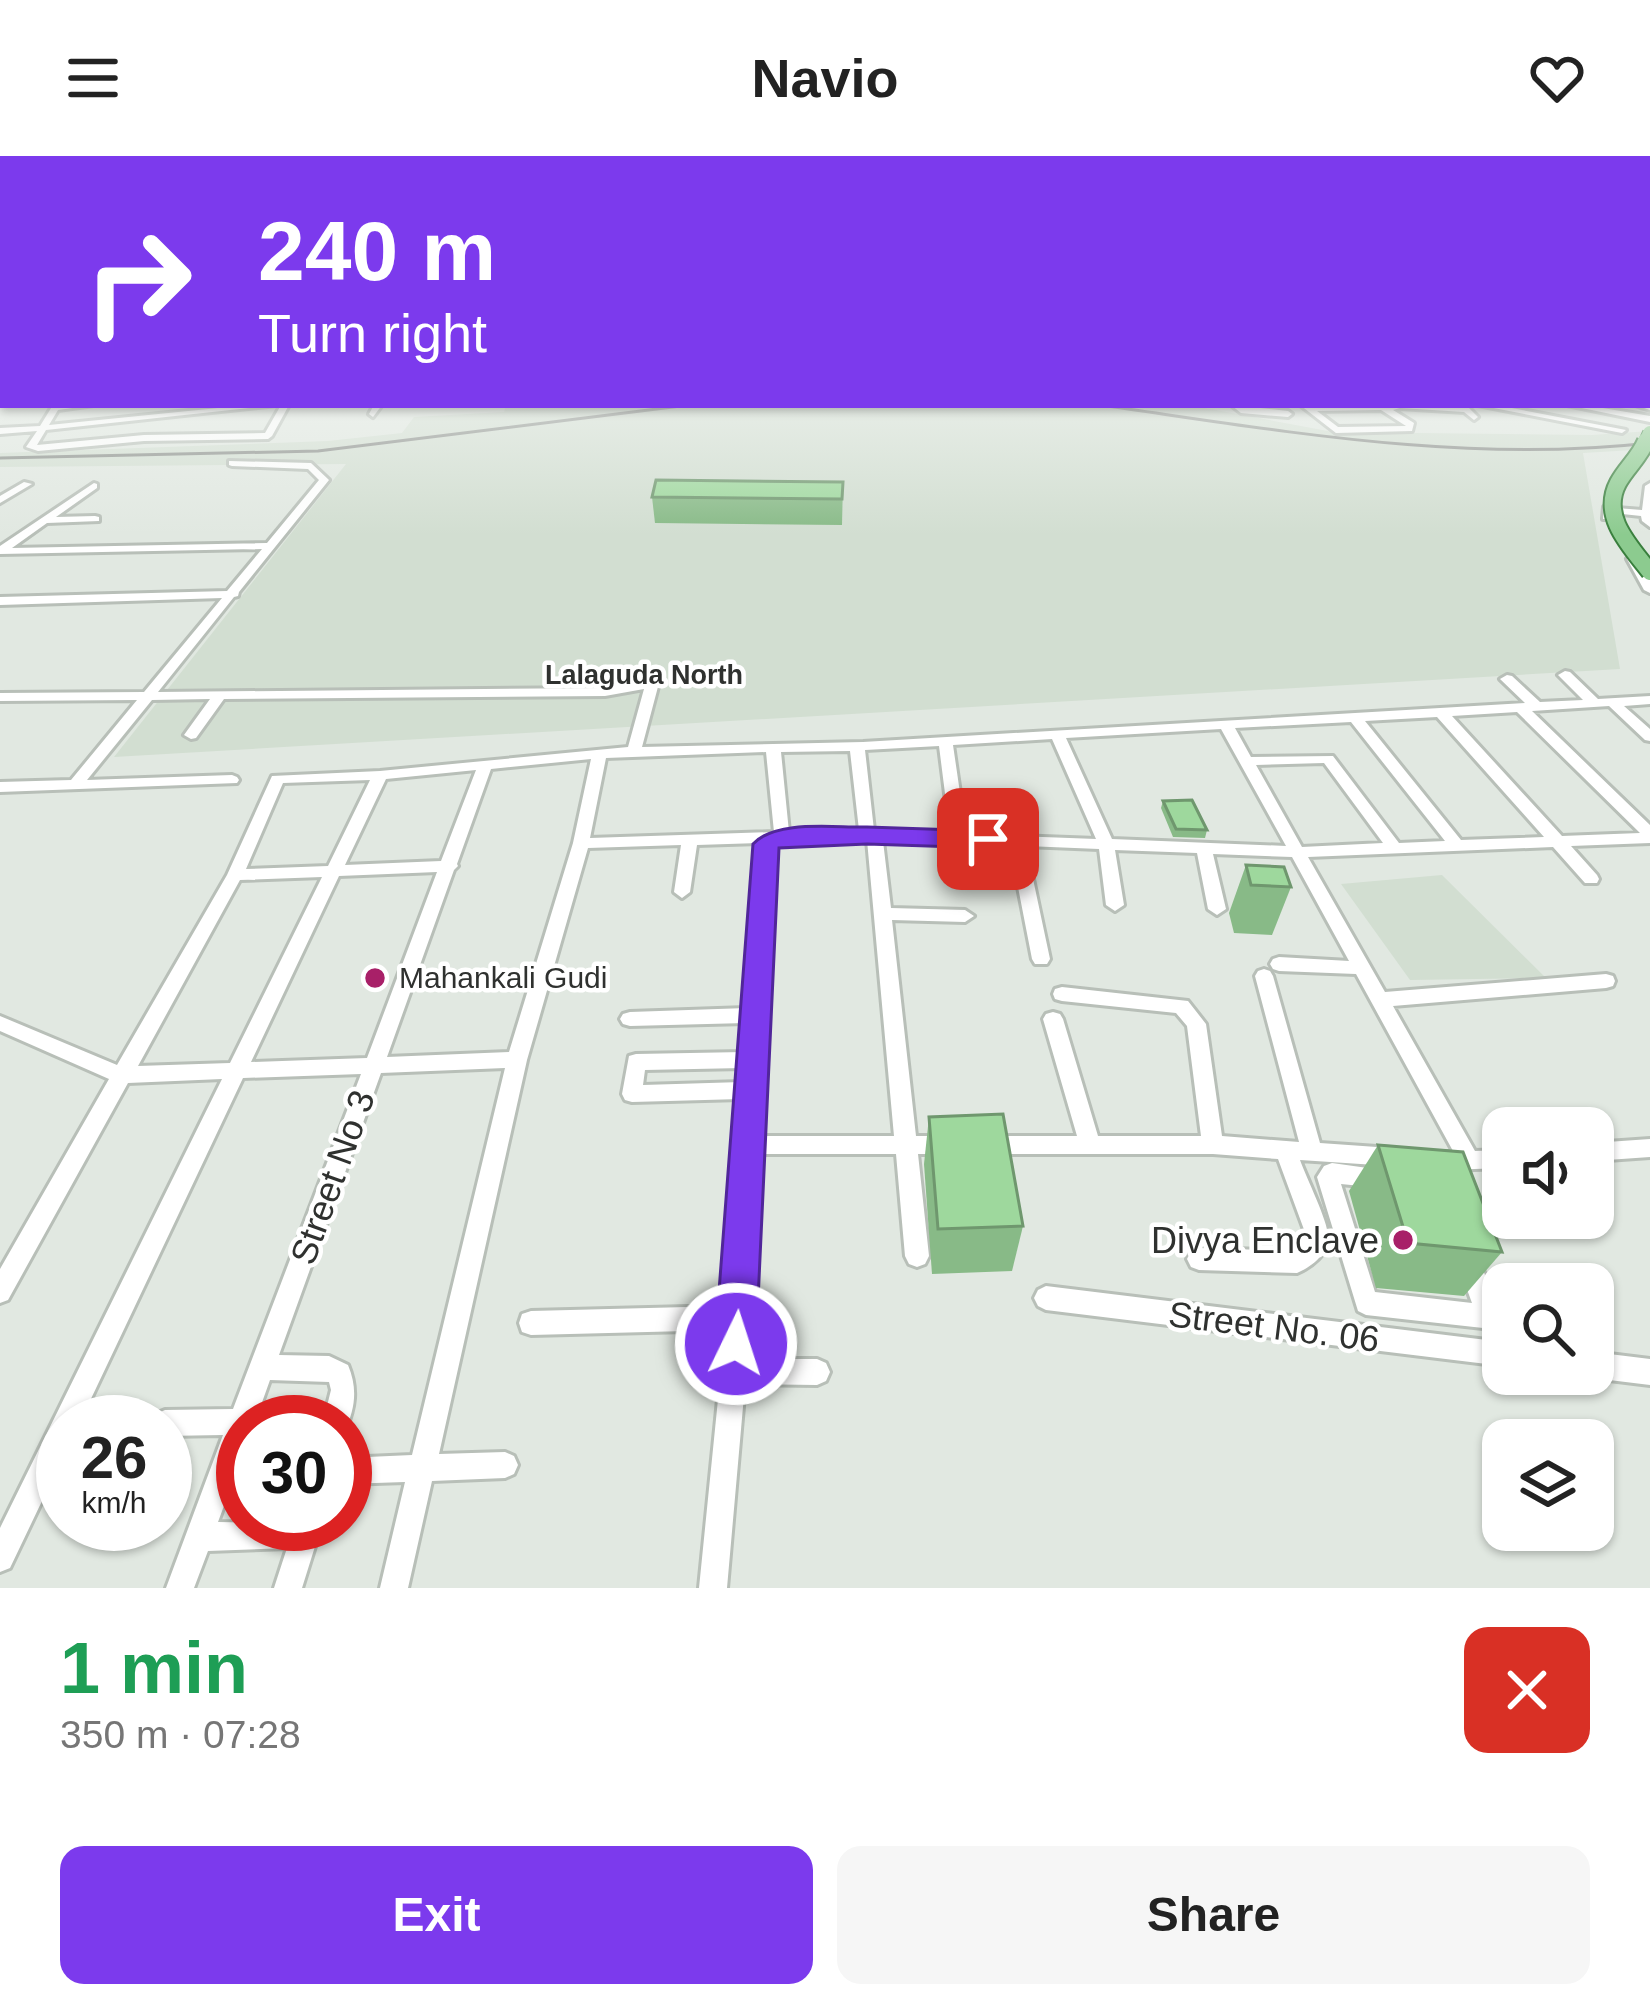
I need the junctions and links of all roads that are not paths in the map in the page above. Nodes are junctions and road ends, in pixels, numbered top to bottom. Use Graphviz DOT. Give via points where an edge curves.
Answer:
graph roads {
  1 [pos="55,408"];
  2 [pos="242,408"];
  3 [pos="282,408"];
  4 [pos="1239,408"];
  5 [pos="1308,408"];
  6 [pos="1394,408"];
  7 [pos="1422,408"];
  8 [pos="1501,408"];
  9 [pos="1526,408"];
  10 [pos="1583,408"];
  11 [pos="231,409"];
  12 [pos="1468,411"];
  13 [pos="1288,414"];
  14 [pos="154,416"];
  15 [pos="1649,425"];
  16 [pos="43,428"];
  17 [pos="1584,430"];
  18 [pos="0,431"];
  19 [pos="213,436"];
  20 [pos="161,438"];
  21 [pos="232,464"];
  22 [pos="1650,466"];
  23 [pos="27,484"];
  24 [pos="94,486"];
  25 [pos="1650,487"];
  26 [pos="0,500"];
  27 [pos="1648,518"];
  28 [pos="95,519"];
  29 [pos="44,520"];
  30 [pos="0,532"];
  31 [pos="26,532"];
  32 [pos="268,546"];
  33 [pos="0,551"];
  34 [pos="1650,552"];
  35 [pos="1650,572"];
  36 [pos="1650,590"];
  37 [pos="234,593"];
  38 [pos="0,601"];
  39 [pos="1565,675"];
  40 [pos="1507,680"];
  41 [pos="0,697"];
  42 [pos="146,698"];
  43 [pos="216,700"];
  44 [pos="1650,700"];
  45 [pos="1594,703"];
  46 [pos="1612,703"];
  47 [pos="192,704"];
  48 [pos="245,704"];
  49 [pos="1530,708"];
  50 [pos="1440,711"];
  51 [pos="1355,717"];
  52 [pos="1226,725"];
  53 [pos="191,735"];
  54 [pos="1058,735"];
  55 [pos="1650,737"];
  56 [pos="945,740"];
  57 [pos="857,745"];
  58 [pos="773,746"];
  59 [pos="634,751"];
  60 [pos="599,756"];
  61 [pos="1246,761"];
  62 [pos="484,765"];
  63 [pos="380,775"];
  64 [pos="232,780"];
  65 [pos="75,785"];
  66 [pos="0,788"];
  67 [pos="871,836"];
  68 [pos="1650,836"];
  69 [pos="782,838"];
  70 [pos="958,838"];
  71 [pos="1017,840"];
  72 [pos="690,841"];
  73 [pos="1556,842"];
  74 [pos="581,844"];
  75 [pos="1106,844"];
  76 [pos="1457,846"];
  77 [pos="1395,848"];
  78 [pos="1204,849"];
  79 [pos="1298,852"];
  80 [pos="450,866"];
  81 [pos="333,872"];
  82 [pos="964,872"];
  83 [pos="235,875"];
  84 [pos="1591,879"];
  85 [pos="682,892"];
  86 [pos="1115,905"];
  87 [pos="1217,909"];
  88 [pos="883,914"];
  89 [pos="965,916"];
  90 [pos="1041,959"];
  91 [pos="1363,968"];
  92 [pos="1606,982"];
  93 [pos="1062,994"];
  94 [pos="1380,1000"];
  95 [pos="630,1019"];
  96 [pos="1054,1019"];
  97 [pos="0,1023"];
  98 [pos="751,1026"];
  99 [pos="517,1060"];
  100 [pos="755,1060"];
  101 [pos="371,1067"];
  102 [pos="235,1072"];
  103 [pos="120,1075"];
  104 [pos="753,1094"];
  105 [pos="620,1102"];
  106 [pos="750,1145"];
  107 [pos="907,1145"];
  108 [pos="1090,1145"];
  109 [pos="1214,1145"];
  110 [pos="1650,1148"];
  111 [pos="1285,1149"];
  112 [pos="1312,1151"];
  113 [pos="1614,1151"];
  114 [pos="1482,1160"];
  115 [pos="1470,1161"];
  116 [pos="1416,1164"];
  117 [pos="1440,1185"];
  118 [pos="1463,1247"];
  119 [pos="917,1256"];
  120 [pos="1199,1259"];
  121 [pos="0,1292"];
  122 [pos="1046,1298"];
  123 [pos="738,1318"];
  124 [pos="531,1323"];
  125 [pos="1482,1351"];
  126 [pos="263,1367"];
  127 [pos="1614,1368"];
  128 [pos="734,1371"];
  129 [pos="817,1372"];
  130 [pos="1650,1372"];
  131 [pos="79,1395"];
  132 [pos="252,1395"];
  133 [pos="343,1395"];
  134 [pos="505,1465"];
  135 [pos="422,1469"];
  136 [pos="372,1471"];
  137 [pos="36,1483"];
  138 [pos="216,1490"];
  139 [pos="216,1536"];
  140 [pos="199,1537"];
  141 [pos="300,1551"];
  142 [pos="0,1558"];
  143 [pos="180,1588"];
  144 [pos="289,1588"];
  145 [pos="394,1588"];
  146 [pos="713,1588"];
  1 -- 16 [label="street"];
  2 -- 11 [label="street"];
  3 -- 19 [label="street" via="268,436"];
  4 -- 13 [label="street"];
  5 -- 6 [label="street" via="1336,430 1408,429"];
  7 -- 12 [label="street"];
  8 -- 9 [label="street" via="1626,428"];
  10 -- 15 [label="street"];
  11 -- 14 [label="street"];
  11 -- 19 [label="street"];
  12 -- 17 [label="street"];
  14 -- 16 [label="street"];
  14 -- 20 [label="street" via="148,433"];
  15 -- 35 [label="main road, bridge" via="1636,462 1617,484 1613,511"];
  16 -- 18 [label="street"];
  16 -- 20 [label="street" via="31,447"];
  19 -- 20 [label="street"];
  21 -- 32 [label="street" via="311,466 324,480"];
  22 -- 34 [label="main road" via="1628,502 1633,530"];
  23 -- 26 [label="street"];
  24 -- 29 [label="street"];
  25 -- 27 [label="street"];
  27 -- 36 [label="street" via="1606,511"];
  28 -- 29 [label="street"];
  29 -- 31 [label="street"];
  30 -- 31 [label="street"];
  31 -- 33 [label="street"];
  32 -- 33 [label="street"];
  32 -- 37 [label="street"];
  37 -- 38 [label="street"];
  37 -- 42 [label="street"];
  39 -- 45 [label="street"];
  40 -- 49 [label="street"];
  41 -- 42 [label="street"];
  42 -- 43 [label="street"];
  42 -- 65 [label="street"];
  43 -- 47 [label="street"];
  43 -- 48 [label="street"];
  43 -- 53 [label="street"];
  43 -- 59 [label="street" via="604,692 652,683"];
  44 -- 46 [label="street"];
  45 -- 46 [label="street"];
  45 -- 49 [label="street"];
  46 -- 55 [label="street"];
  49 -- 50 [label="street"];
  49 -- 68 [label="street"];
  50 -- 51 [label="street"];
  50 -- 73 [label="street"];
  51 -- 52 [label="street"];
  51 -- 76 [label="street"];
  52 -- 54 [label="street"];
  52 -- 61 [label="street"];
  54 -- 56 [label="street"];
  54 -- 75 [label="street"];
  56 -- 57 [label="street"];
  56 -- 70 [label="street"];
  57 -- 58 [label="street"];
  57 -- 67 [label="street"];
  58 -- 59 [label="street"];
  58 -- 69 [label="street"];
  59 -- 60 [label="street"];
  60 -- 62 [label="street"];
  60 -- 74 [label="street"];
  61 -- 77 [label="street" via="1328,759"];
  61 -- 79 [label="street"];
  62 -- 63 [label="street"];
  62 -- 80 [label="street, Street No 3"];
  63 -- 81 [label="street"];
  63 -- 83 [label="street" via="277,779"];
  64 -- 65 [label="street"];
  65 -- 66 [label="street"];
  67 -- 69 [label="street"];
  67 -- 70 [label="street"];
  67 -- 88 [label="street"];
  68 -- 73 [label="street"];
  69 -- 72 [label="street"];
  69 -- 98 [label="street" via="766,844"];
  70 -- 71 [label="street"];
  70 -- 82 [label="street"];
  71 -- 75 [label="street"];
  71 -- 90 [label="street"];
  72 -- 74 [label="street"];
  72 -- 85 [label="street"];
  73 -- 76 [label="street"];
  73 -- 84 [label="street"];
  74 -- 99 [label="street"];
  75 -- 78 [label="street"];
  75 -- 86 [label="street"];
  76 -- 77 [label="street"];
  77 -- 79 [label="street"];
  78 -- 79 [label="street"];
  78 -- 87 [label="street"];
  79 -- 91 [label="street"];
  80 -- 81 [label="street"];
  80 -- 101 [label="street, Street No 3"];
  81 -- 83 [label="street"];
  81 -- 102 [label="street"];
  83 -- 103 [label="street"];
  88 -- 89 [label="street"];
  88 -- 107 [label="street"];
  91 -- 94 [label="street"];
  91 -- 112 [label="street" via="1272,970"];
  92 -- 94 [label="street"];
  93 -- 109 [label="street" via="1181,1006 1190,1014"];
  94 -- 115 [label="street"];
  95 -- 98 [label="street"];
  96 -- 108 [label="street"];
  97 -- 103 [label="street"];
  98 -- 100 [label="street"];
  99 -- 101 [label="street"];
  99 -- 135 [label="street"];
  100 -- 104 [label="street"];
  100 -- 104 [label="street" via="636,1062 632,1094"];
  101 -- 102 [label="street"];
  101 -- 126 [label="street, Street No 3"];
  102 -- 103 [label="street"];
  102 -- 131 [label="street"];
  103 -- 121 [label="street"];
  104 -- 105 [label="street"];
  104 -- 106 [label="street"];
  106 -- 107 [label="street"];
  106 -- 123 [label="street"];
  107 -- 108 [label="street"];
  107 -- 119 [label="street"];
  108 -- 109 [label="street"];
  109 -- 111 [label="street"];
  110 -- 113 [label="street"];
  111 -- 112 [label="street"];
  111 -- 120 [label="street" via="1317,1235 1314,1247 1298,1262"];
  112 -- 116 [label="street"];
  114 -- 115 [label="street"];
  115 -- 116 [label="street"];
  116 -- 117 [label="street"];
  116 -- 118 [label="street" via="1328,1177 1362,1298 1375,1307 1484,1316"];
  122 -- 125 [label="street, Street No. 06"];
  123 -- 124 [label="street"];
  123 -- 128 [label="street"];
  126 -- 132 [label="street, Street No 3"];
  126 -- 133 [label="street" via="328,1369 339,1374"];
  127 -- 130 [label="street"];
  128 -- 129 [label="street"];
  128 -- 146 [label="street"];
  134 -- 135 [label="street"];
  135 -- 136 [label="street"];
  135 -- 145 [label="street"];
  137 -- 142 [label="street"];
  138 -- 140 [label="street, Street No 3"];
  139 -- 140 [label="street"];
  140 -- 143 [label="street, Street No 3"];
  141 -- 144 [label="street"];
}
